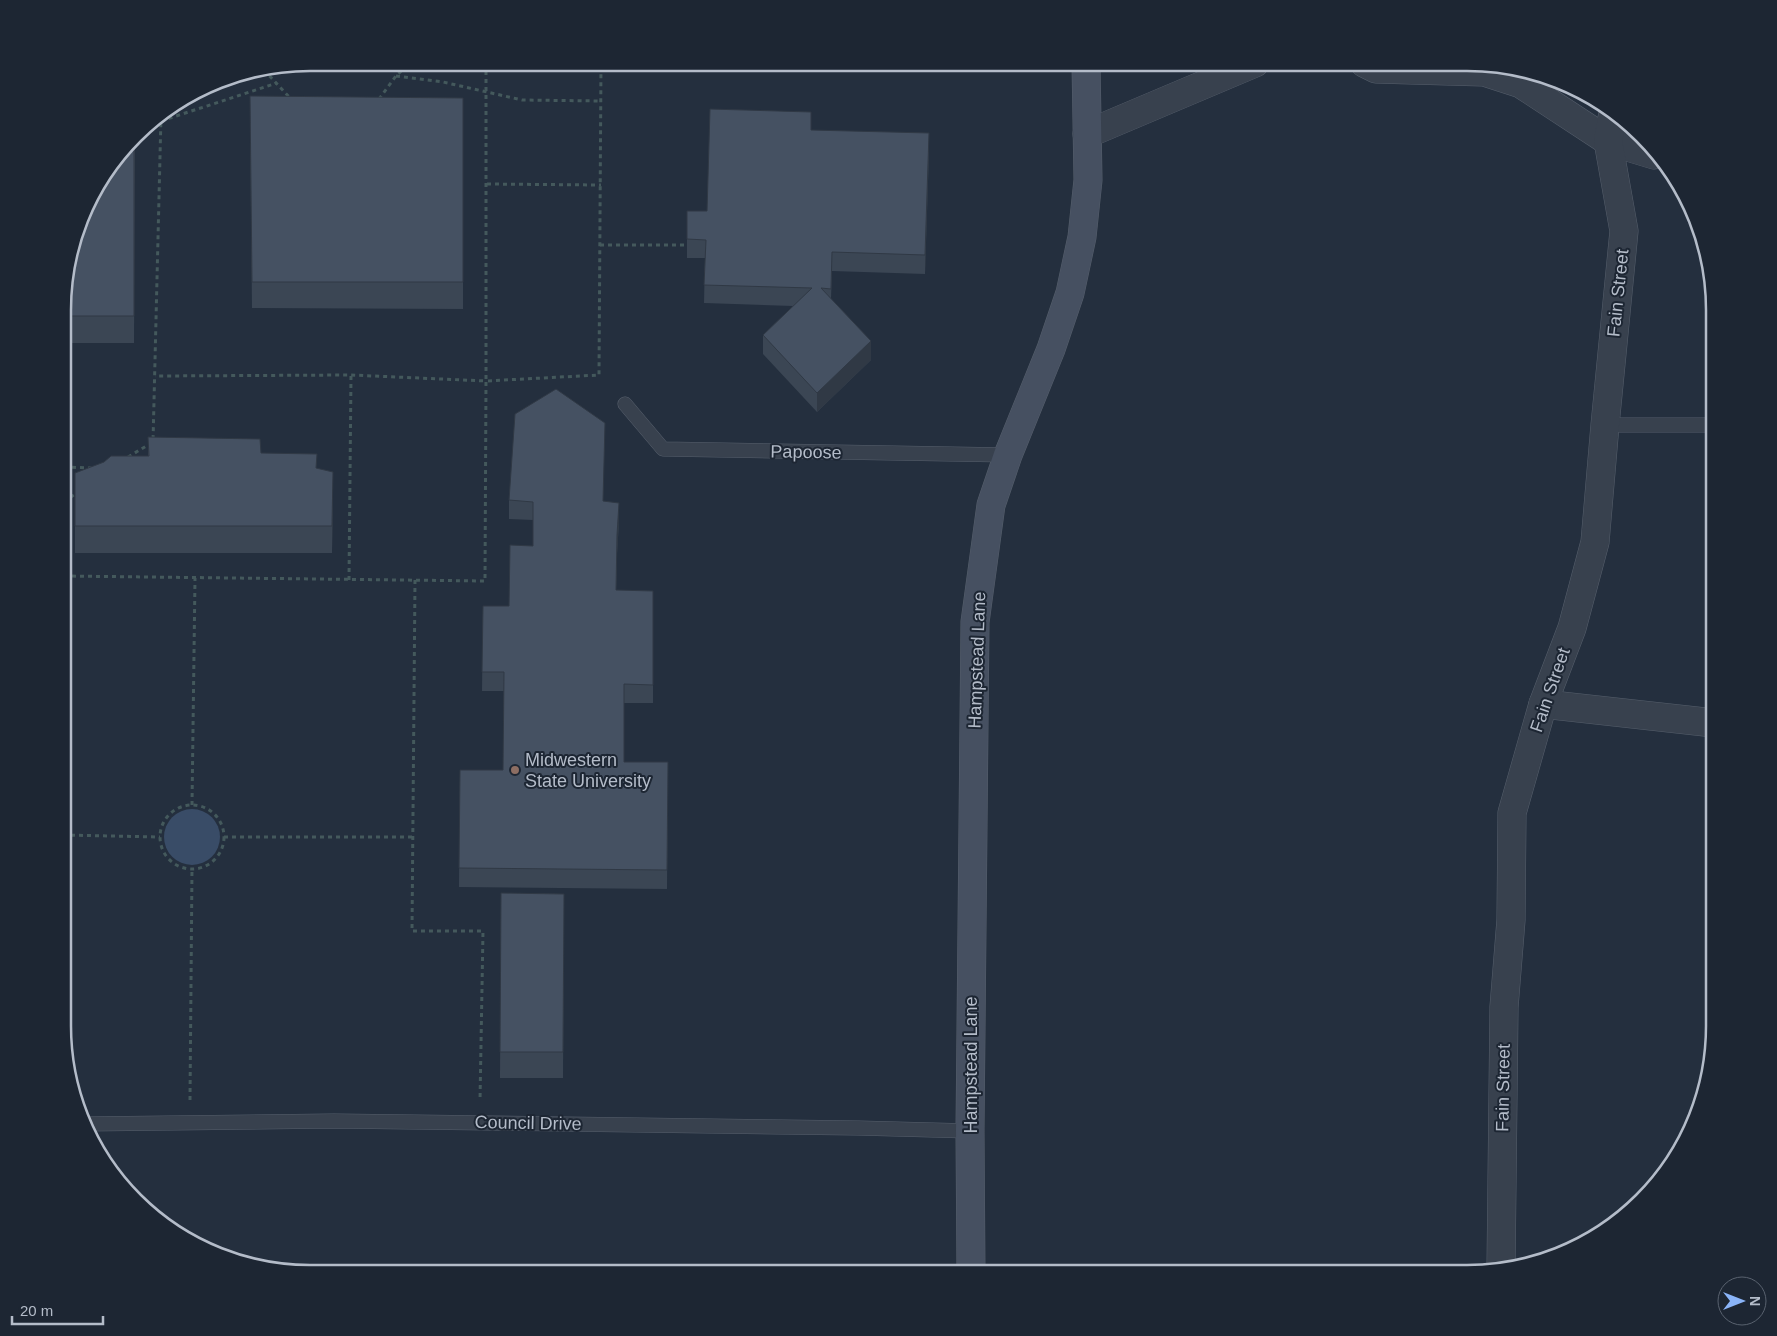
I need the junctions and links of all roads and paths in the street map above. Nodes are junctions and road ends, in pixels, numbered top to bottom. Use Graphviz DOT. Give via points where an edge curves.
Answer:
graph roads {
  1 [pos="401,71"];
  2 [pos="486,71"];
  3 [pos="601,71"];
  4 [pos="1086,71"];
  5 [pos="1236,71"];
  6 [pos="1484,72"];
  7 [pos="269,75"];
  8 [pos="396,76"];
  9 [pos="277,83"];
  10 [pos="486,93"];
  11 [pos="379,100"];
  12 [pos="601,101"];
  13 [pos="296,103"];
  14 [pos="168,119"];
  15 [pos="1612,121"];
  16 [pos="161,124"];
  17 [pos="1087,134"];
  18 [pos="1608,141"];
  19 [pos="1647,153"];
  20 [pos="487,184"];
  21 [pos="600,184"];
  22 [pos="600,245"];
  23 [pos="687,245"];
  24 [pos="351,375"];
  25 [pos="155,376"];
  26 [pos="486,381"];
  27 [pos="625,404"];
  28 [pos="1706,425"];
  29 [pos="1604,426"];
  30 [pos="1008,455"];
  31 [pos="124,459"];
  32 [pos="71,467"];
  33 [pos="100,468"];
  34 [pos="79,491"];
  35 [pos="71,497"];
  36 [pos="71,576"];
  37 [pos="195,578"];
  38 [pos="349,580"];
  39 [pos="415,580"];
  40 [pos="1543,704"];
  41 [pos="1706,722"];
  42 [pos="192,804"];
  43 [pos="71,835"];
  44 [pos="160,837"];
  45 [pos="224,837"];
  46 [pos="413,837"];
  47 [pos="192,868"];
  48 [pos="189,1123"];
  49 [pos="480,1123"];
  50 [pos="92,1124"];
  51 [pos="970,1131"];
  52 [pos="1501,1262"];
  53 [pos="971,1265"];
  1 -- 8 [label="path"];
  2 -- 10 [label="path"];
  3 -- 12 [label="path"];
  4 -- 17 [label="street, Hampstead Lane"];
  5 -- 17 [label="street"];
  6 -- 18 [label="street" via="1520,84"];
  7 -- 9 [label="path"];
  8 -- 10 [label="path" via="443,82"];
  8 -- 11 [label="path"];
  9 -- 13 [label="path"];
  9 -- 14 [label="path"];
  10 -- 12 [label="path" via="522,100"];
  10 -- 20 [label="path"];
  12 -- 21 [label="path"];
  15 -- 18 [label="street, Fain Street"];
  16 -- 25 [label="path"];
  17 -- 30 [label="street, Hampstead Lane" via="1088,180 1083,228 1070,293"];
  18 -- 19 [label="street"];
  18 -- 29 [label="street, Fain Street" via="1624,231"];
  20 -- 21 [label="path"];
  20 -- 26 [label="path"];
  21 -- 22 [label="path"];
  22 -- 23 [label="path"];
  22 -- 26 [label="path" via="598,375"];
  24 -- 25 [label="path"];
  24 -- 26 [label="path"];
  24 -- 38 [label="path"];
  25 -- 31 [label="path" via="153,442"];
  26 -- 39 [label="path" via="485,581"];
  27 -- 30 [label="lane, Papoose" via="663,449"];
  28 -- 29 [label="lane"];
  29 -- 40 [label="street, Fain Street" via="1596,542 1572,628"];
  30 -- 51 [label="street, Hampstead Lane" via="991,505 975,622"];
  32 -- 33 [label="path"];
  34 -- 35 [label="path"];
  36 -- 37 [label="path"];
  37 -- 38 [label="path"];
  37 -- 42 [label="path"];
  38 -- 39 [label="path"];
  39 -- 46 [label="path"];
  40 -- 41 [label="street"];
  40 -- 52 [label="street, Fain Street" via="1512,813 1512,920 1504,1007"];
  42 -- 44 [label="path" via="170,814"];
  42 -- 45 [label="path" via="202,806 218,818"];
  43 -- 44 [label="path"];
  44 -- 47 [label="path" via="167,857 176,864"];
  45 -- 46 [label="path"];
  45 -- 47 [label="path" via="216,858"];
  46 -- 49 [label="path" via="412,931 483,931"];
  47 -- 48 [label="path"];
  48 -- 49 [label="lane, Council Drive"];
  48 -- 50 [label="lane, Council Drive"];
  49 -- 51 [label="lane, Council Drive"];
  51 -- 53 [label="street, Hampstead Lane"];
}
